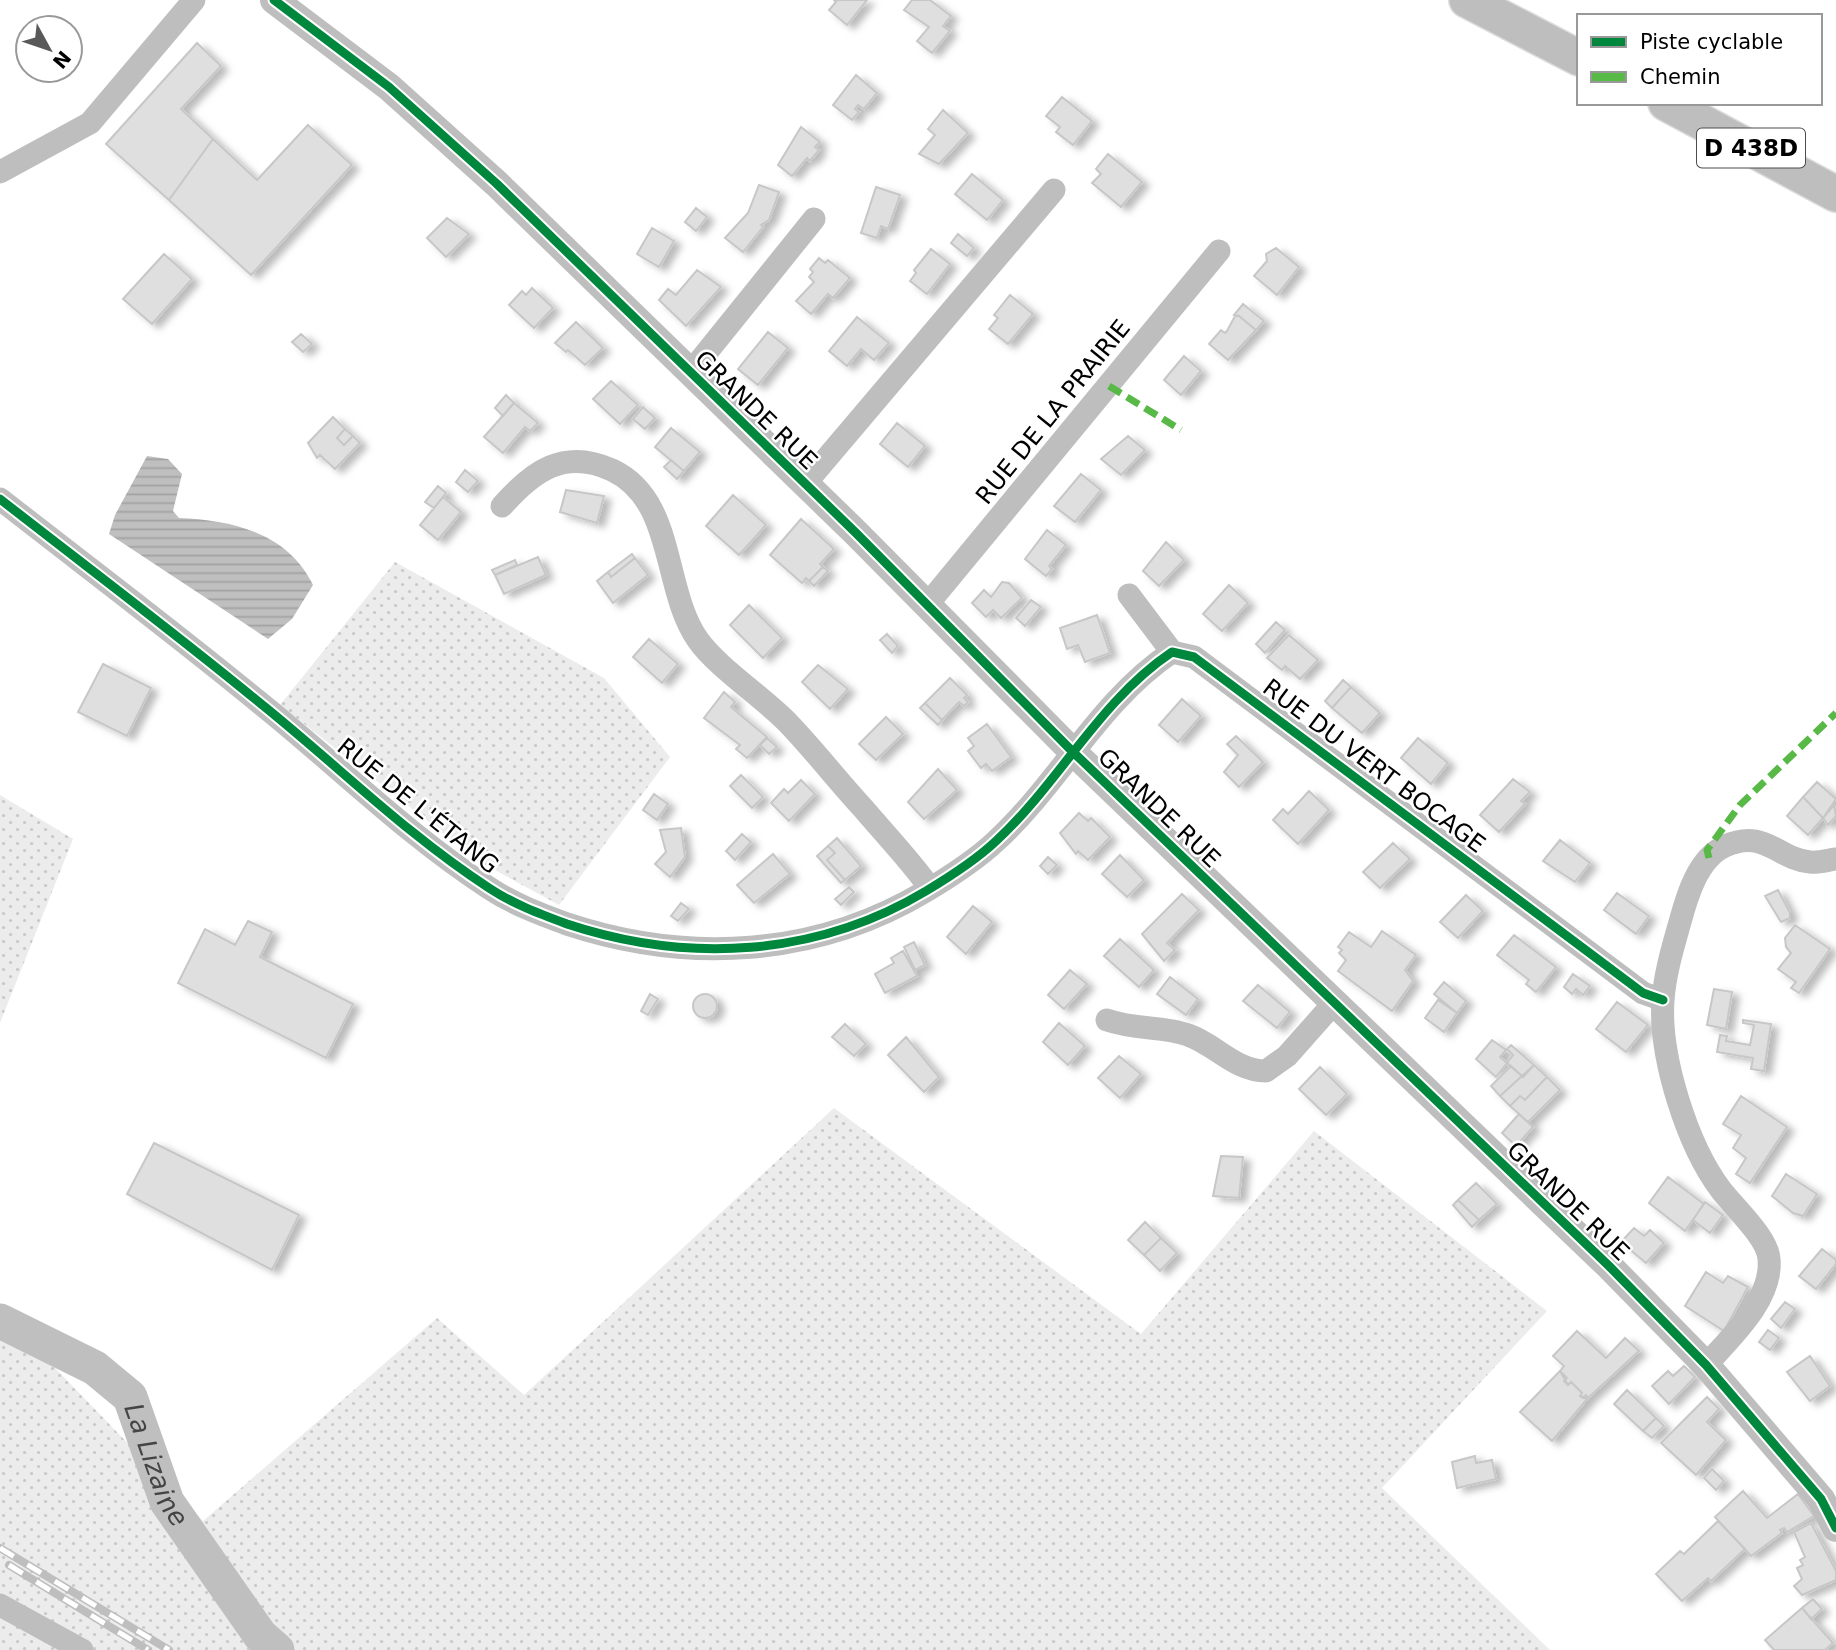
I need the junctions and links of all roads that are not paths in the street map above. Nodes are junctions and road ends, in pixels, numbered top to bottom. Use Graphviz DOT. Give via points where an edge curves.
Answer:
graph roads {
  1 [pos="194,0"];
  2 [pos="274,0"];
  3 [pos="1467,0"];
  4 [pos="1577,57"];
  5 [pos="1671,105"];
  6 [pos="0,172"];
  7 [pos="1054,190"];
  8 [pos="1836,194"];
  9 [pos="814,219"];
  10 [pos="1219,251"];
  11 [pos="690,373"];
  12 [pos="804,485"];
  13 [pos="0,499"];
  14 [pos="502,506"];
  15 [pos="1129,595"];
  16 [pos="927,605"];
  17 [pos="1172,652"];
  18 [pos="1072,751"];
  19 [pos="1836,859"];
  20 [pos="930,888"];
  21 [pos="1663,1000"];
  22 [pos="1334,1003"];
  23 [pos="1107,1020"];
  24 [pos="1706,1365"];
  25 [pos="1836,1528"];
  26 [pos="0,1605"];
  27 [pos="82,1650"];
  1 -- 6 [label="street" via="90,123"];
  2 -- 11 [label="street, GRANDE RUE" via="389,88 448,140"];
  3 -- 4 [label="main road"];
  5 -- 8 [label="main road, D 438D"];
  7 -- 12 [label="street"];
  9 -- 11 [label="street"];
  10 -- 16 [label="street, RUE DE LA PRAIRIE"];
  11 -- 12 [label="street, GRANDE RUE"];
  12 -- 16 [label="street, GRANDE RUE"];
  13 -- 20 [label="street, RUE DE L'ÉTANG" via="261,703 445,858 533,912 614,939 688,950 762,947 832,934 896,909"];
  14 -- 20 [label="street" via="542,467 557,463 597,466 629,480 647,497 684,615 699,642 788,723"];
  15 -- 17 [label="street"];
  16 -- 18 [label="street, GRANDE RUE"];
  17 -- 18 [label="street" via="1144,671"];
  17 -- 21 [label="street, RUE DU VERT BOCAGE" via="1194,657 1643,993"];
  18 -- 20 [label="street, RUE DE L'ÉTANG" via="997,840"];
  18 -- 22 [label="street, GRANDE RUE"];
  19 -- 21 [label="street" via="1810,862 1748,840 1723,847 1709,858 1696,876 1682,915"];
  21 -- 24 [label="street" via="1665,1047 1694,1140 1719,1187 1769,1255 1770,1280"];
  22 -- 23 [label="street" via="1287,1056 1266,1071 1245,1068 1187,1034 1129,1028"];
  22 -- 24 [label="street, GRANDE RUE"];
  24 -- 25 [label="street, GRANDE RUE" via="1821,1499"];
  26 -- 27 [label="street"];
}
